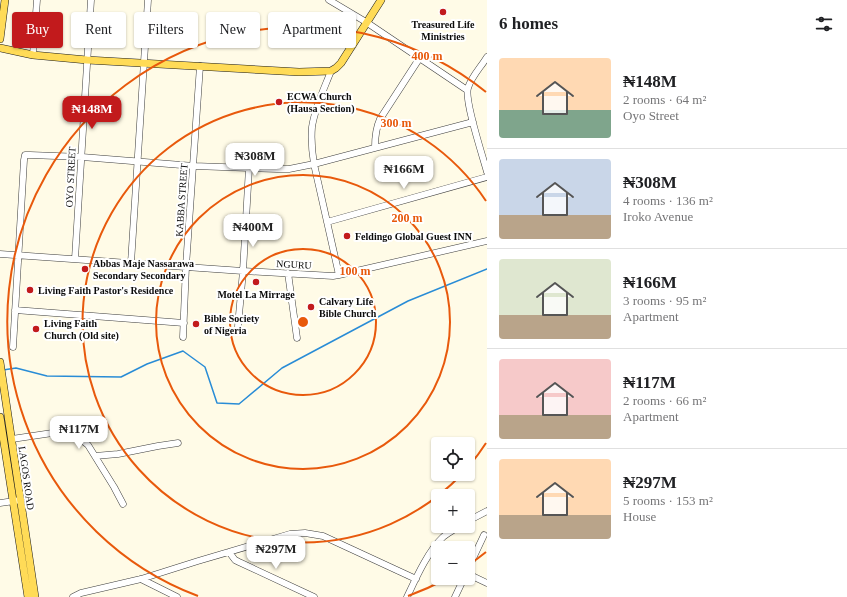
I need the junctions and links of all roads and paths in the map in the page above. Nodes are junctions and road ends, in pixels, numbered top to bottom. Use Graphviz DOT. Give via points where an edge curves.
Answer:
graph roads {
  1 [pos="5,0"];
  2 [pos="37,0"];
  3 [pos="91,0"];
  4 [pos="148,0"];
  5 [pos="329,0"];
  6 [pos="381,0"];
  7 [pos="366,22"];
  8 [pos="0,39"];
  9 [pos="0,48"];
  10 [pos="33,55"];
  11 [pos="487,57"];
  12 [pos="420,59"];
  13 [pos="87,60"];
  14 [pos="144,63"];
  15 [pos="200,66"];
  16 [pos="331,71"];
  17 [pos="467,90"];
  18 [pos="473,122"];
  19 [pos="375,147"];
  20 [pos="82,157"];
  21 [pos="137,162"];
  22 [pos="314,164"];
  23 [pos="194,166"];
  24 [pos="249,168"];
  25 [pos="487,172"];
  26 [pos="487,177"];
  27 [pos="327,222"];
  28 [pos="487,241"];
  29 [pos="0,254"];
  30 [pos="18,256"];
  31 [pos="75,259"];
  32 [pos="131,263"];
  33 [pos="186,266"];
  34 [pos="243,271"];
  35 [pos="288,273"];
  36 [pos="339,276"];
  37 [pos="15,310"];
  38 [pos="184,323"];
  39 [pos="238,326"];
  40 [pos="183,337"];
  41 [pos="297,338"];
  42 [pos="13,347"];
  43 [pos="0,362"];
  44 [pos="0,417"];
  45 [pos="12,439"];
  46 [pos="178,443"];
  47 [pos="95,456"];
  48 [pos="17,501"];
  49 [pos="0,503"];
  50 [pos="123,504"];
  51 [pos="487,511"];
  52 [pos="475,517"];
  53 [pos="449,533"];
  54 [pos="484,535"];
  55 [pos="229,552"];
  56 [pos="475,554"];
  57 [pos="475,577"];
  58 [pos="141,579"];
  59 [pos="416,579"];
  60 [pos="487,583"];
  61 [pos="461,585"];
  62 [pos="28,597"];
  63 [pos="35,597"];
  64 [pos="73,597"];
  65 [pos="177,597"];
  66 [pos="314,597"];
  67 [pos="407,597"];
  68 [pos="455,597"];
  1 -- 8 [label="main road"];
  2 -- 10 [label="street"];
  3 -- 13 [label="street, OYO STREET"];
  4 -- 14 [label="street"];
  5 -- 7 [label="street"];
  6 -- 7 [label="main road"];
  7 -- 12 [label="street"];
  7 -- 16 [label="main road" via="341,63"];
  9 -- 10 [label="main road"];
  10 -- 13 [label="main road"];
  11 -- 17 [label="street"];
  12 -- 17 [label="street"];
  12 -- 19 [label="street" via="380,119 375,135"];
  13 -- 14 [label="main road"];
  13 -- 20 [label="street, OYO STREET"];
  14 -- 15 [label="main road"];
  14 -- 21 [label="street"];
  15 -- 16 [label="main road" via="299,72"];
  15 -- 23 [label="street, KABBA STREET"];
  16 -- 22 [label="street" via="312,126"];
  17 -- 18 [label="street"];
  18 -- 19 [label="street"];
  18 -- 25 [label="street"];
  19 -- 22 [label="street"];
  20 -- 21 [label="street"];
  20 -- 30 [label="street" via="26,155"];
  20 -- 31 [label="street, OYO STREET"];
  21 -- 23 [label="street"];
  21 -- 32 [label="street"];
  22 -- 24 [label="street" via="289,169"];
  22 -- 27 [label="street"];
  23 -- 24 [label="street"];
  23 -- 33 [label="street, KABBA STREET"];
  24 -- 34 [label="street"];
  26 -- 27 [label="street"];
  27 -- 36 [label="street"];
  28 -- 36 [label="street, NGURU"];
  29 -- 30 [label="street, NGURU"];
  30 -- 31 [label="street, NGURU"];
  30 -- 37 [label="street"];
  31 -- 32 [label="street, NGURU"];
  32 -- 33 [label="street, NGURU"];
  33 -- 34 [label="street, NGURU"];
  33 -- 38 [label="street, KABBA STREET"];
  34 -- 35 [label="street, NGURU"];
  34 -- 39 [label="street"];
  35 -- 36 [label="street, NGURU"];
  35 -- 41 [label="street"];
  37 -- 38 [label="street"];
  37 -- 42 [label="street"];
  38 -- 40 [label="street, KABBA STREET"];
  43 -- 45 [label="main road, LAGOS ROAD"];
  44 -- 48 [label="main road, LAGOS ROAD"];
  45 -- 47 [label="street" via="59,432 78,437 88,445"];
  45 -- 48 [label="main road, LAGOS ROAD"];
  46 -- 47 [label="street"];
  47 -- 50 [label="street"];
  48 -- 49 [label="street"];
  48 -- 62 [label="main road, LAGOS ROAD"];
  48 -- 63 [label="main road, LAGOS ROAD"];
  51 -- 52 [label="street"];
  53 -- 59 [label="street" via="432,550"];
  54 -- 56 [label="street"];
  55 -- 58 [label="street"];
  55 -- 59 [label="street" via="290,534 306,532 323,536"];
  55 -- 66 [label="street" via="235,560"];
  57 -- 60 [label="street"];
  58 -- 64 [label="street"];
  58 -- 65 [label="street"];
  59 -- 67 [label="street"];
  61 -- 68 [label="street"];
}
